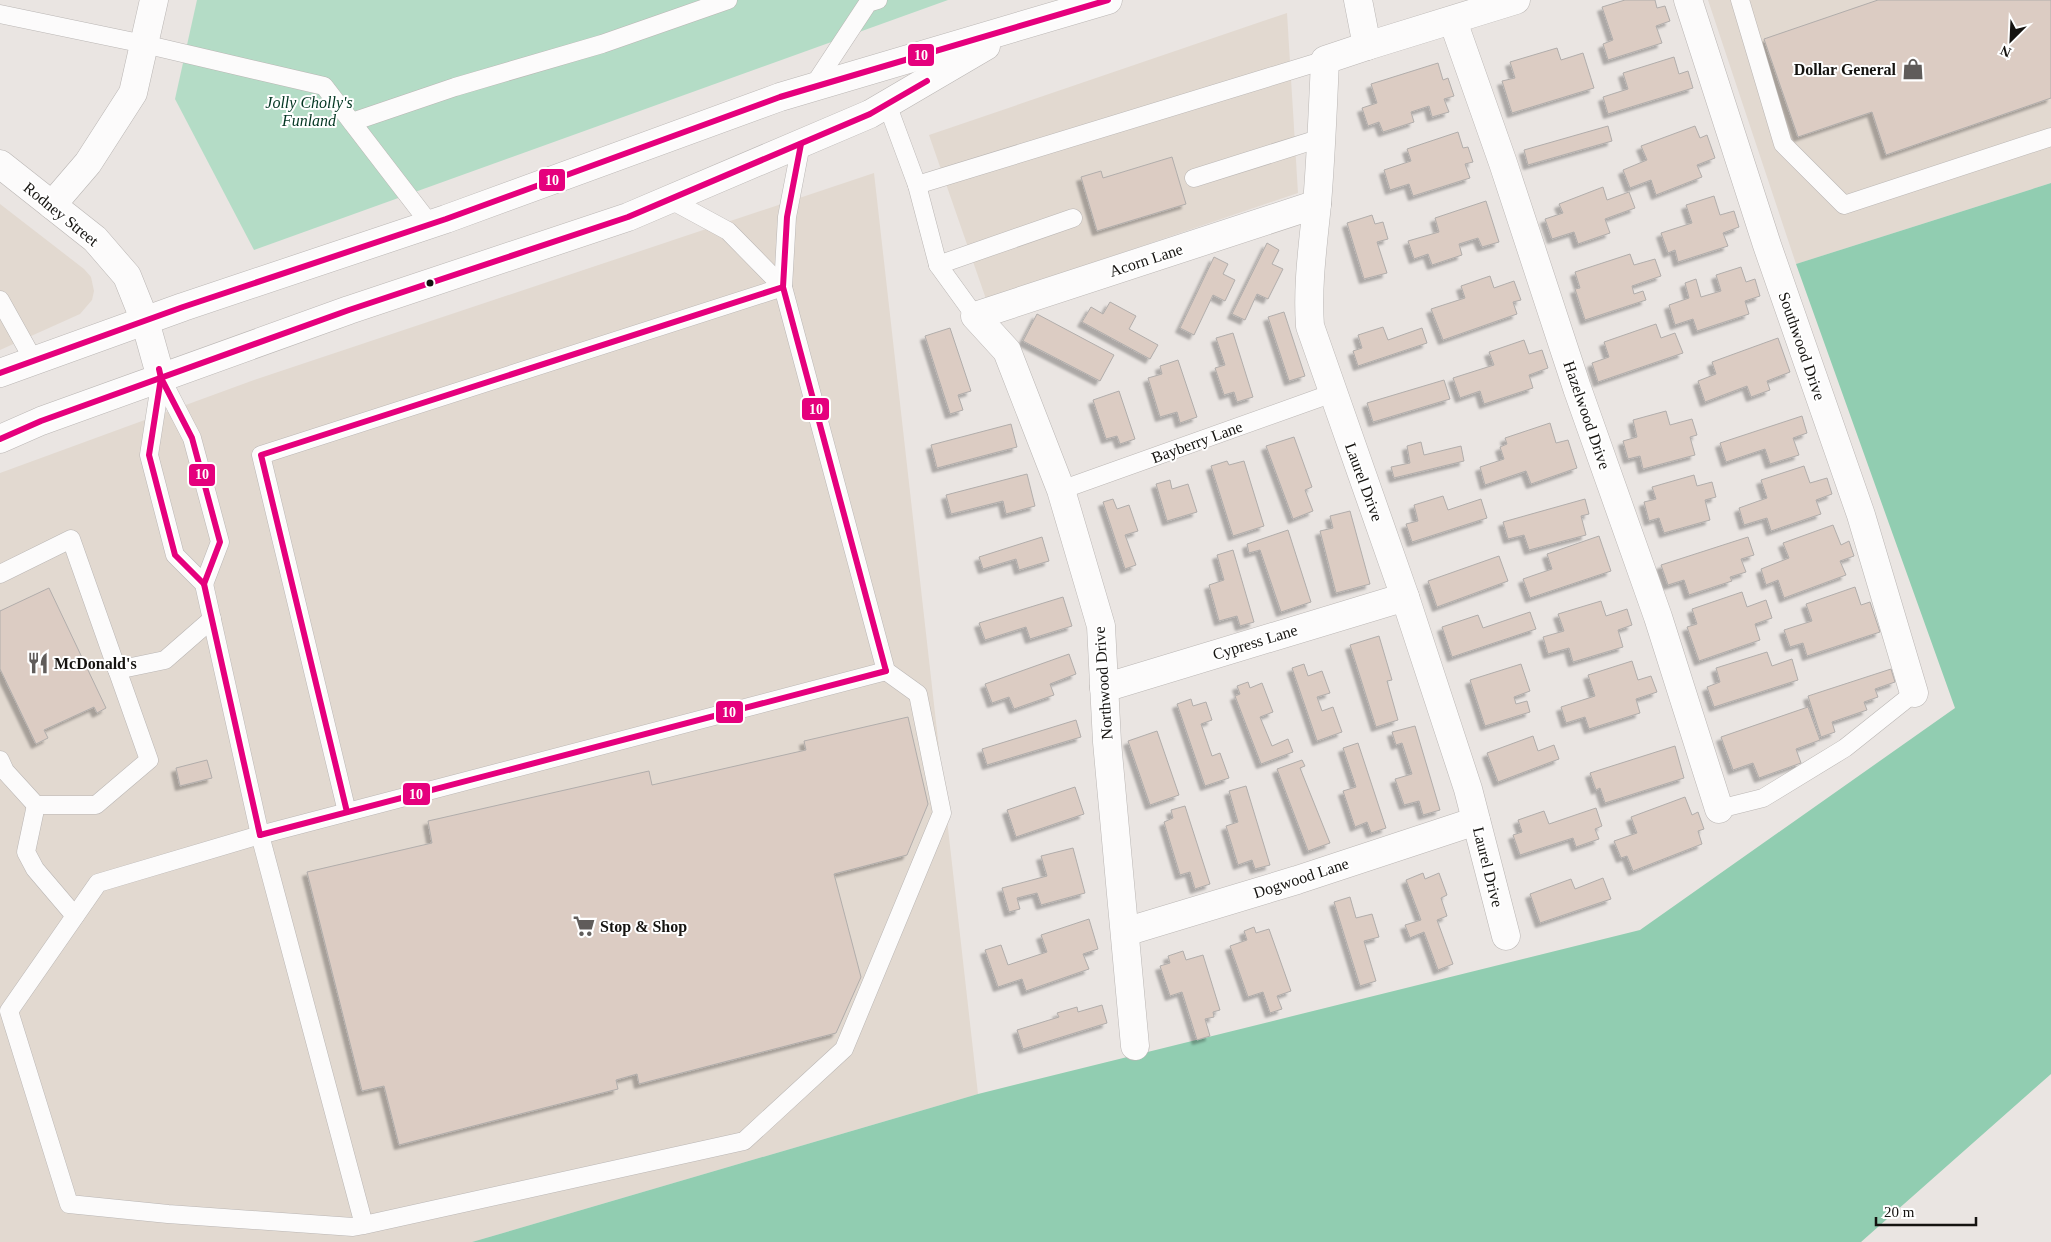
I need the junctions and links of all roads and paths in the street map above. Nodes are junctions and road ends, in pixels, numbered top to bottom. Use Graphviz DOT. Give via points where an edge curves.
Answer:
graph roads {
  1 [pos="154,0"];
  2 [pos="728,0"];
  3 [pos="878,0"];
  4 [pos="1108,0"];
  5 [pos="1358,0"];
  6 [pos="1516,0"];
  7 [pos="1688,0"];
  8 [pos="1740,0"];
  9 [pos="0,14"];
  10 [pos="1452,21"];
  11 [pos="1017,27"];
  12 [pos="144,44"];
  13 [pos="1367,46"];
  14 [pos="1325,60"];
  15 [pos="812,88"];
  16 [pos="887,104"];
  17 [pos="352,122"];
  18 [pos="2051,137"];
  19 [pos="1321,138"];
  20 [pos="802,144"];
  21 [pos="0,164"];
  22 [pos="1194,178"];
  23 [pos="917,185"];
  24 [pos="669,199"];
  25 [pos="1317,204"];
  26 [pos="52,205"];
  27 [pos="1073,218"];
  28 [pos="430,224"];
  29 [pos="938,265"];
  30 [pos="783,287"];
  31 [pos="0,300"];
  32 [pos="975,316"];
  33 [pos="145,321"];
  34 [pos="34,361"];
  35 [pos="0,373"];
  36 [pos="161,378"];
  37 [pos="1332,393"];
  38 [pos="0,439"];
  39 [pos="1062,490"];
  40 [pos="0,574"];
  41 [pos="204,584"];
  42 [pos="1405,597"];
  43 [pos="212,619"];
  44 [pos="117,670"];
  45 [pos="886,671"];
  46 [pos="1104,688"];
  47 [pos="1914,693"];
  48 [pos="0,760"];
  49 [pos="36,805"];
  50 [pos="1719,809"];
  51 [pos="347,812"];
  52 [pos="1476,821"];
  53 [pos="260,835"];
  54 [pos="75,916"];
  55 [pos="1125,932"];
  56 [pos="1506,936"];
  57 [pos="1135,1046"];
  58 [pos="364,1225"];
  1 -- 12 [label="street"];
  2 -- 17 [label="lane" via="602,44"];
  3 -- 15 [label="lane" via="868,3"];
  4 -- 11 [label="street"];
  5 -- 13 [label="street"];
  6 -- 10 [label="street"];
  7 -- 47 [label="street, Southwood Drive" via="1767,245 1861,515"];
  8 -- 18 [label="lane" via="1783,144 1844,205"];
  9 -- 12 [label="lane"];
  10 -- 13 [label="street"];
  10 -- 50 [label="street, Hazelwood Drive" via="1658,617"];
  11 -- 15 [label="street"];
  11 -- 16 [label="street"];
  12 -- 17 [label="lane" via="324,86"];
  12 -- 26 [label="street" via="133,93 88,163"];
  13 -- 14 [label="street"];
  14 -- 19 [label="street, Laurel Drive"];
  14 -- 23 [label="lane"];
  15 -- 28 [label="street"];
  16 -- 20 [label="street"];
  16 -- 23 [label="lane"];
  17 -- 28 [label="lane"];
  19 -- 22 [label="lane"];
  19 -- 25 [label="street, Laurel Drive"];
  20 -- 24 [label="street"];
  20 -- 30 [label="lane" via="788,217"];
  21 -- 26 [label="street, Rodney Street"];
  23 -- 29 [label="lane"];
  24 -- 30 [label="lane" via="728,231"];
  24 -- 36 [label="street" via="628,217 349,310"];
  25 -- 32 [label="street, Acorn Lane"];
  25 -- 37 [label="street, Laurel Drive" via="1308,298 1310,326"];
  26 -- 33 [label="street, Rodney Street" via="95,239 127,276"];
  27 -- 29 [label="lane"];
  28 -- 33 [label="street"];
  29 -- 32 [label="lane"];
  30 -- 45 [label="lane"];
  30 -- 51 [label="lane" via="261,455"];
  31 -- 34 [label="lane"];
  32 -- 39 [label="street, Northwood Drive" via="1007,351"];
  33 -- 34 [label="street"];
  33 -- 36 [label="street, Rodney Street"];
  34 -- 35 [label="street"];
  36 -- 38 [label="street"];
  36 -- 41 [label="lane" via="192,438 220,542"];
  36 -- 41 [label="lane" via="149,455 174,555"];
  37 -- 39 [label="lane, Bayberry Lane"];
  37 -- 42 [label="street, Laurel Drive"];
  39 -- 46 [label="street, Northwood Drive" via="1101,626"];
  40 -- 44 [label="lane" via="71,539"];
  41 -- 43 [label="lane"];
  42 -- 46 [label="street, Cypress Lane"];
  42 -- 52 [label="street, Laurel Drive"];
  43 -- 44 [label="lane" via="165,660"];
  43 -- 53 [label="lane"];
  44 -- 49 [label="lane" via="149,760 96,805"];
  45 -- 51 [label="lane"];
  45 -- 58 [label="lane" via="918,694 942,813 844,1049 744,1140"];
  46 -- 55 [label="street, Northwood Drive"];
  47 -- 50 [label="lane" via="1845,748 1763,798"];
  48 -- 49 [label="lane" via="5,771"];
  49 -- 54 [label="lane" via="26,852 35,869"];
  51 -- 53 [label="lane"];
  52 -- 55 [label="street, Dogwood Lane"];
  52 -- 56 [label="street, Laurel Drive"];
  53 -- 54 [label="lane" via="98,883"];
  53 -- 58 [label="lane"];
  54 -- 58 [label="lane" via="9,1011 69,1204 293,1223"];
  55 -- 57 [label="street, Northwood Drive"];
}
